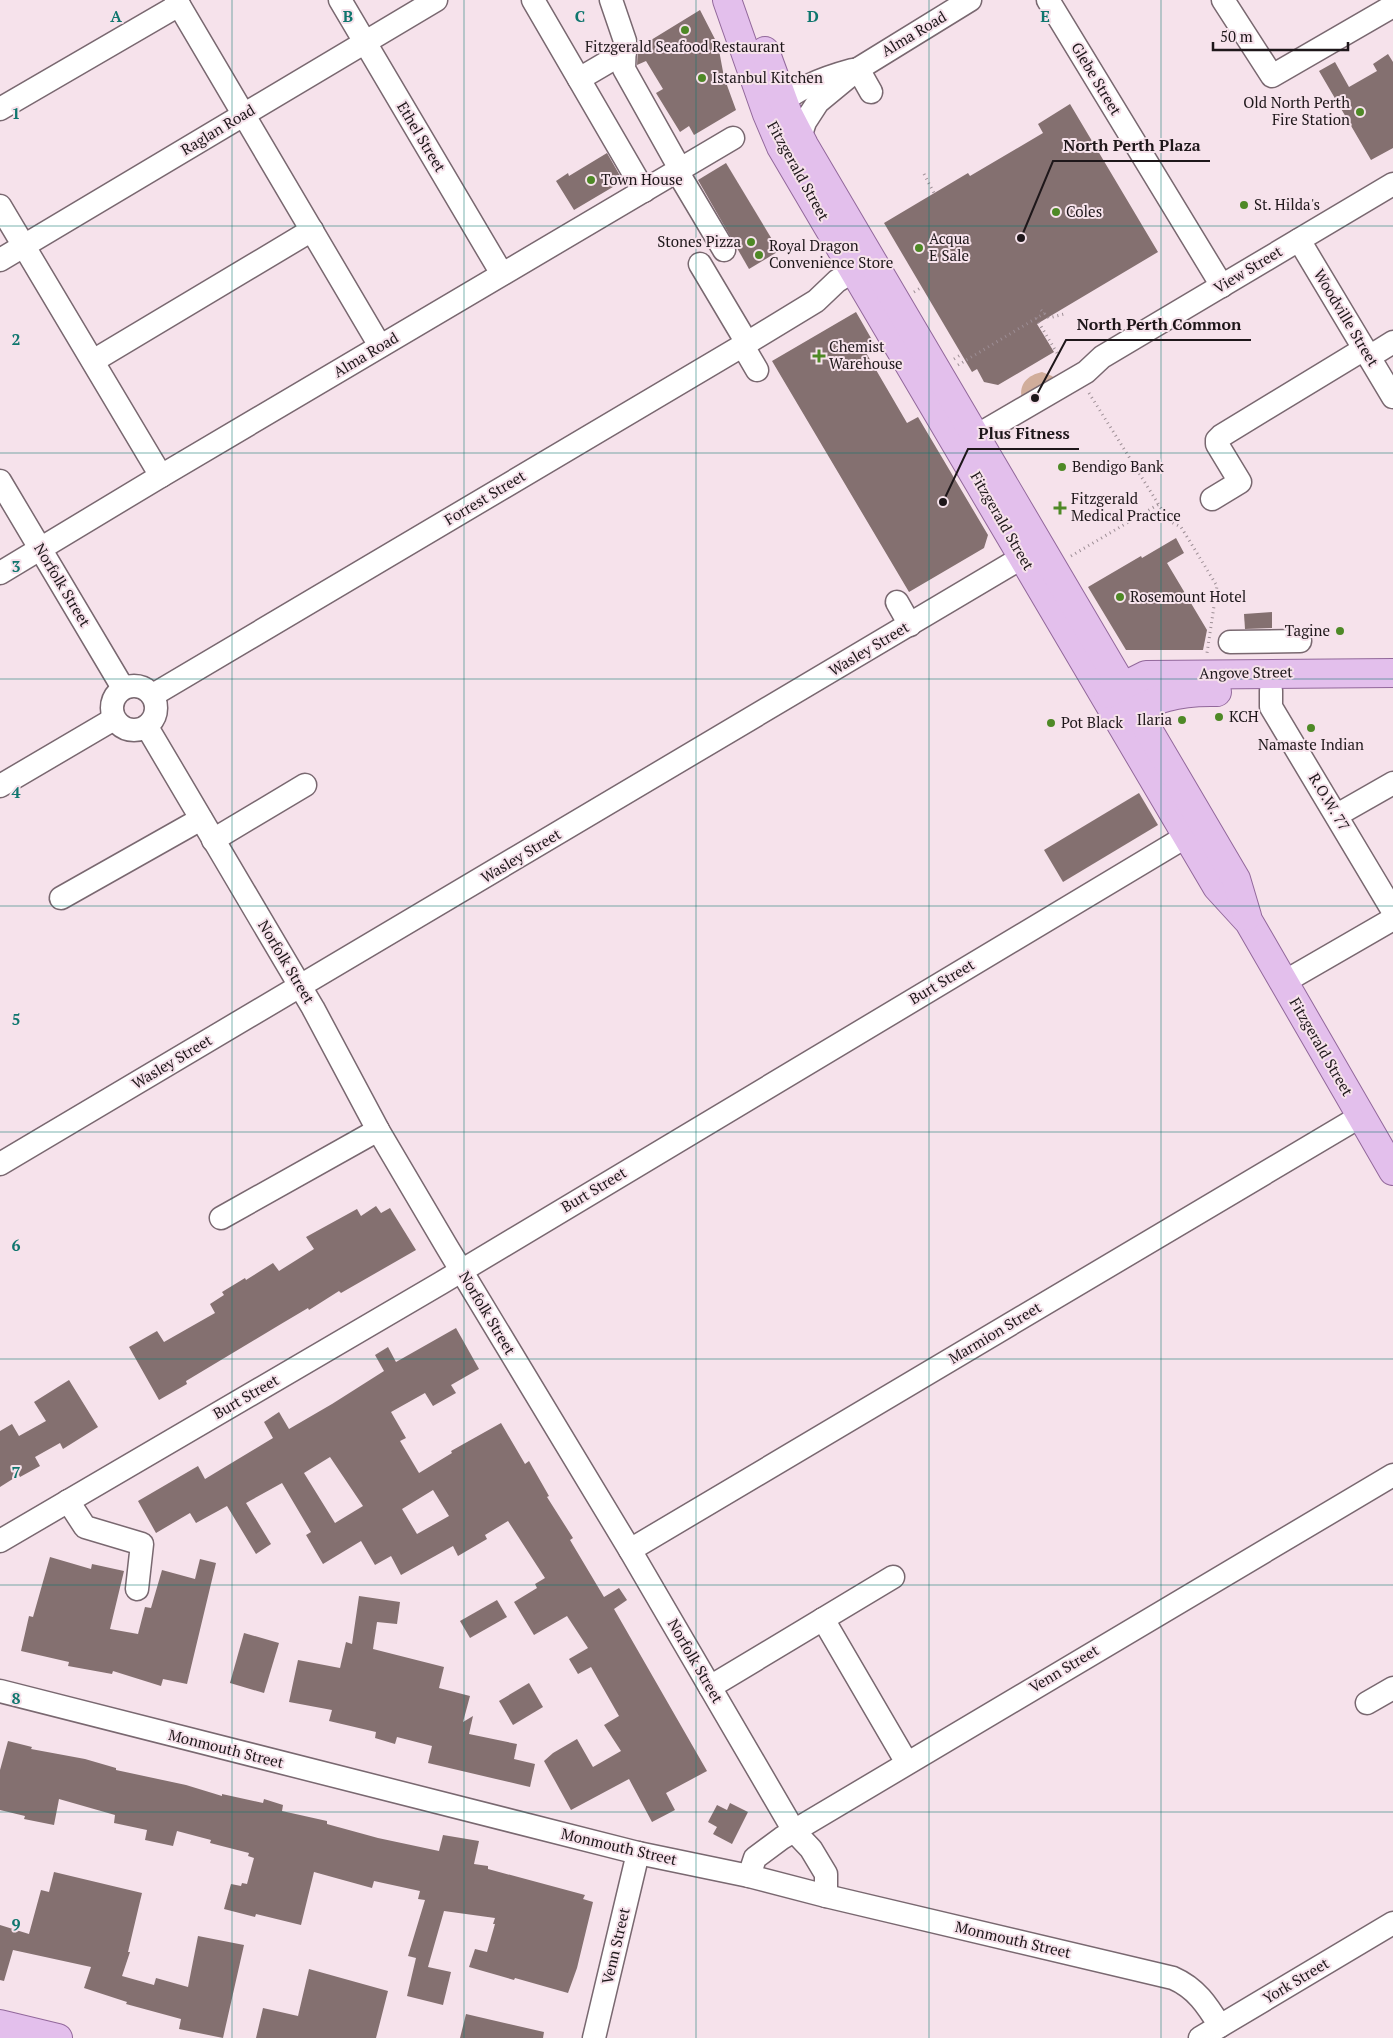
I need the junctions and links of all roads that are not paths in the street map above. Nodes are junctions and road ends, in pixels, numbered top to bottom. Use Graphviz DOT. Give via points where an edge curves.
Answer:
graph roads {
  1 [pos="340,0"];
  2 [pos="436,0"];
  3 [pos="533,0"];
  4 [pos="611,0"];
  5 [pos="726,0"];
  6 [pos="747,0"];
  7 [pos="1048,0"];
  8 [pos="1223,0"];
  9 [pos="177,2"];
  10 [pos="960,3"];
  11 [pos="1393,6"];
  12 [pos="365,42"];
  13 [pos="625,52"];
  14 [pos="858,69"];
  15 [pos="579,79"];
  16 [pos="872,92"];
  17 [pos="775,107"];
  18 [pos="0,109"];
  19 [pos="244,114"];
  20 [pos="800,137"];
  21 [pos="733,138"];
  22 [pos="678,170"];
  23 [pos="1393,184"];
  24 [pos="644,191"];
  25 [pos="0,206"];
  26 [pos="312,230"];
  27 [pos="1299,240"];
  28 [pos="23,246"];
  29 [pos="724,250"];
  30 [pos="0,260"];
  31 [pos="700,264"];
  32 [pos="868,272"];
  33 [pos="502,274"];
  34 [pos="1222,286"];
  35 [pos="1393,342"];
  36 [pos="745,344"];
  37 [pos="380,346"];
  38 [pos="1367,353"];
  39 [pos="93,360"];
  40 [pos="757,370"];
  41 [pos="1393,397"];
  42 [pos="976,436"];
  43 [pos="160,476"];
  44 [pos="0,481"];
  45 [pos="1212,498"];
  46 [pos="40,549"];
  47 [pos="1032,552"];
  48 [pos="0,573"];
  49 [pos="897,602"];
  50 [pos="910,624"];
  51 [pos="1300,641"];
  52 [pos="1230,642"];
  53 [pos="1393,673"];
  54 [pos="123,688"];
  55 [pos="1393,689"];
  56 [pos="1114,691"];
  57 [pos="1271,691"];
  58 [pos="153,695"];
  59 [pos="1128,714"];
  60 [pos="114,719"];
  61 [pos="147,727"];
  62 [pos="1393,783"];
  63 [pos="306,785"];
  64 [pos="0,786"];
  65 [pos="1337,815"];
  66 [pos="200,819"];
  67 [pos="1187,836"];
  68 [pos="213,840"];
  69 [pos="61,898"];
  70 [pos="1393,911"];
  71 [pos="1393,919"];
  72 [pos="1249,922"];
  73 [pos="1284,982"];
  74 [pos="300,986"];
  75 [pos="1361,1116"];
  76 [pos="378,1130"];
  77 [pos="0,1164"];
  78 [pos="1393,1171"];
  79 [pos="221,1218"];
  80 [pos="461,1270"];
  81 [pos="1393,1475"];
  82 [pos="68,1502"];
  83 [pos="0,1541"];
  84 [pos="630,1550"];
  85 [pos="893,1577"];
  86 [pos="138,1589"];
  87 [pos="823,1619"];
  88 [pos="710,1687"];
  89 [pos="1393,1688"];
  90 [pos="0,1691"];
  91 [pos="1367,1703"];
  92 [pos="907,1763"];
  93 [pos="794,1831"];
  94 [pos="638,1853"];
  95 [pos="749,1876"];
  96 [pos="826,1896"];
  97 [pos="1393,1923"];
  98 [pos="0,2024"];
  99 [pos="1220,2026"];
  100 [pos="58,2038"];
  101 [pos="594,2038"];
  102 [pos="1200,2038"];
  1 -- 12 [label="street, Ethel Street"];
  2 -- 12 [label="street, Raglan Road"];
  3 -- 15 [label="street"];
  4 -- 13 [label="street"];
  5 -- 17 [label="main road, Fitzgerald Street"];
  6 -- 17 [label="main road, Fitzgerald Street"];
  7 -- 34 [label="street, Glebe Street"];
  8 -- 11 [label="street" via="1272,76"];
  9 -- 18 [label="street"];
  9 -- 19 [label="street"];
  10 -- 14 [label="street, Alma Road"];
  12 -- 19 [label="street, Raglan Road"];
  12 -- 33 [label="street, Ethel Street"];
  13 -- 15 [label="street"];
  13 -- 22 [label="street" via="624,69"];
  14 -- 16 [label="street"];
  14 -- 17 [label="street, Alma Road" via="822,78"];
  14 -- 20 [label="street, Alma Road" via="818,102"];
  15 -- 24 [label="street"];
  17 -- 20 [label="main road, Fitzgerald Street"];
  17 -- 32 [label="main road, Fitzgerald Street" via="782,147"];
  19 -- 26 [label="street"];
  19 -- 28 [label="street, Raglan Road"];
  20 -- 32 [label="main road, Fitzgerald Street"];
  21 -- 22 [label="street, Alma Road"];
  22 -- 24 [label="street, Alma Road"];
  22 -- 29 [label="street"];
  23 -- 27 [label="street, View Street"];
  24 -- 33 [label="street, Alma Road"];
  25 -- 28 [label="street"];
  26 -- 37 [label="street"];
  26 -- 39 [label="street"];
  27 -- 34 [label="street, View Street"];
  27 -- 38 [label="street, Woodville Street"];
  28 -- 30 [label="street, Raglan Road"];
  28 -- 39 [label="street"];
  31 -- 36 [label="street"];
  32 -- 36 [label="street, Forrest Street" via="844,293 816,301"];
  32 -- 42 [label="main road, Fitzgerald Street"];
  32 -- 47 [label="main road, Fitzgerald Street"];
  33 -- 37 [label="street, Alma Road"];
  34 -- 42 [label="street, View Street" via="1102,357 1086,372"];
  35 -- 38 [label="street"];
  36 -- 40 [label="street"];
  36 -- 58 [label="street, Forrest Street"];
  37 -- 43 [label="street, Alma Road"];
  38 -- 41 [label="street, Woodville Street"];
  38 -- 45 [label="street" via="1221,436 1217,444 1240,482"];
  39 -- 43 [label="street"];
  42 -- 47 [label="main road, Fitzgerald Street"];
  43 -- 46 [label="street, Alma Road"];
  44 -- 46 [label="street, Norfolk Street"];
  46 -- 48 [label="street, Alma Road"];
  46 -- 54 [label="street, Norfolk Street"];
  47 -- 50 [label="street, Wasley Street"];
  47 -- 56 [label="main road, Fitzgerald Street"];
  49 -- 50 [label="street"];
  50 -- 74 [label="street, Wasley Street"];
  51 -- 52 [label="street"];
  53 -- 56 [label="main road, Angove Street" via="1146,675"];
  54 -- 58 [label="street" via="139,686"];
  54 -- 60 [label="street" via="115,696 111,708"];
  55 -- 57 [label="main road, Angove Street"];
  56 -- 59 [label="main road, Fitzgerald Street"];
  57 -- 59 [label="main road, Angove Street" via="1192,691 1167,695"];
  57 -- 65 [label="street, R.O.W. 77" via="1271,707"];
  58 -- 61 [label="street" via="157,706"];
  59 -- 67 [label="main road, Fitzgerald Street"];
  59 -- 72 [label="main road, Fitzgerald Street" via="1236,879"];
  60 -- 61 [label="street" via="129,730"];
  60 -- 64 [label="street"];
  61 -- 66 [label="street, Norfolk Street"];
  62 -- 65 [label="street"];
  63 -- 68 [label="street"];
  65 -- 70 [label="street, R.O.W. 77"];
  66 -- 68 [label="street, Norfolk Street"];
  66 -- 69 [label="street"];
  67 -- 72 [label="main road, Fitzgerald Street" via="1217,887"];
  67 -- 80 [label="street, Burt Street"];
  68 -- 74 [label="street, Norfolk Street"];
  71 -- 73 [label="street"];
  72 -- 73 [label="main road, Fitzgerald Street"];
  73 -- 75 [label="main road, Fitzgerald Street"];
  74 -- 76 [label="street, Norfolk Street"];
  74 -- 77 [label="street, Wasley Street"];
  75 -- 78 [label="main road, Fitzgerald Street"];
  75 -- 84 [label="street, Marmion Street"];
  76 -- 79 [label="street"];
  76 -- 80 [label="street, Norfolk Street"];
  80 -- 82 [label="street, Burt Street"];
  80 -- 84 [label="street, Norfolk Street"];
  81 -- 92 [label="street, Venn Street"];
  82 -- 83 [label="street, Burt Street"];
  82 -- 86 [label="street" via="85,1527 142,1544"];
  84 -- 88 [label="street, Norfolk Street"];
  85 -- 87 [label="street"];
  87 -- 88 [label="street"];
  87 -- 92 [label="street"];
  88 -- 93 [label="street, Norfolk Street"];
  89 -- 91 [label="street"];
  90 -- 94 [label="street, Monmouth Street"];
  92 -- 93 [label="street, Venn Street"];
  93 -- 95 [label="street, Venn Street" via="755,1858"];
  93 -- 96 [label="street, Norfolk Street" via="811,1848 826,1874"];
  94 -- 95 [label="street, Monmouth Street"];
  94 -- 101 [label="street, Venn Street"];
  95 -- 96 [label="street, Monmouth Street"];
  96 -- 99 [label="street, Monmouth Street" via="1173,1978 1197,1992"];
  97 -- 99 [label="street, York Street"];
  98 -- 100 [label="main road"];
  99 -- 102 [label="street, York Street"];
}
